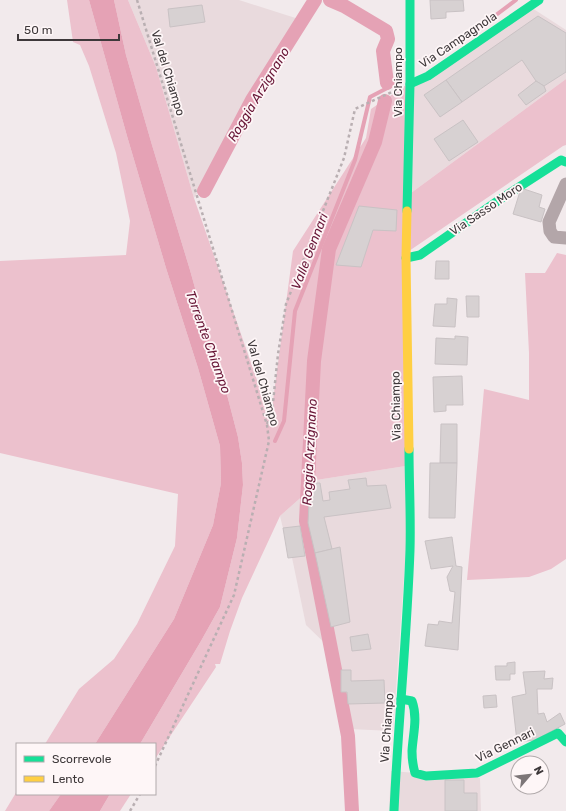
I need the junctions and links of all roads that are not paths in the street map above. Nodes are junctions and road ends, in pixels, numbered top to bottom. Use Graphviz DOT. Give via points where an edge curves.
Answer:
graph roads {
  1 [pos="410,0"];
  2 [pos="538,0"];
  3 [pos="410,84"];
  4 [pos="566,162"];
  5 [pos="566,184"];
  6 [pos="566,238"];
  7 [pos="406,258"];
  8 [pos="401,699"];
  9 [pos="566,742"];
  10 [pos="394,811"];
  1 -- 3 [label="main road, Via Chiampo"];
  2 -- 3 [label="main road, Via Campagnola" via="428,76"];
  3 -- 7 [label="main road, Via Chiampo"];
  4 -- 7 [label="main road, Via Sasso Moro" via="561,160 548,168 420,255"];
  5 -- 6 [label="street" via="549,222 554,237"];
  7 -- 8 [label="main road, Via Chiampo" via="410,548"];
  8 -- 9 [label="main road, Via Gennari" via="412,701 415,706 412,758 415,774 426,776 477,773 558,733"];
  8 -- 10 [label="main road, Via Chiampo"];
}
